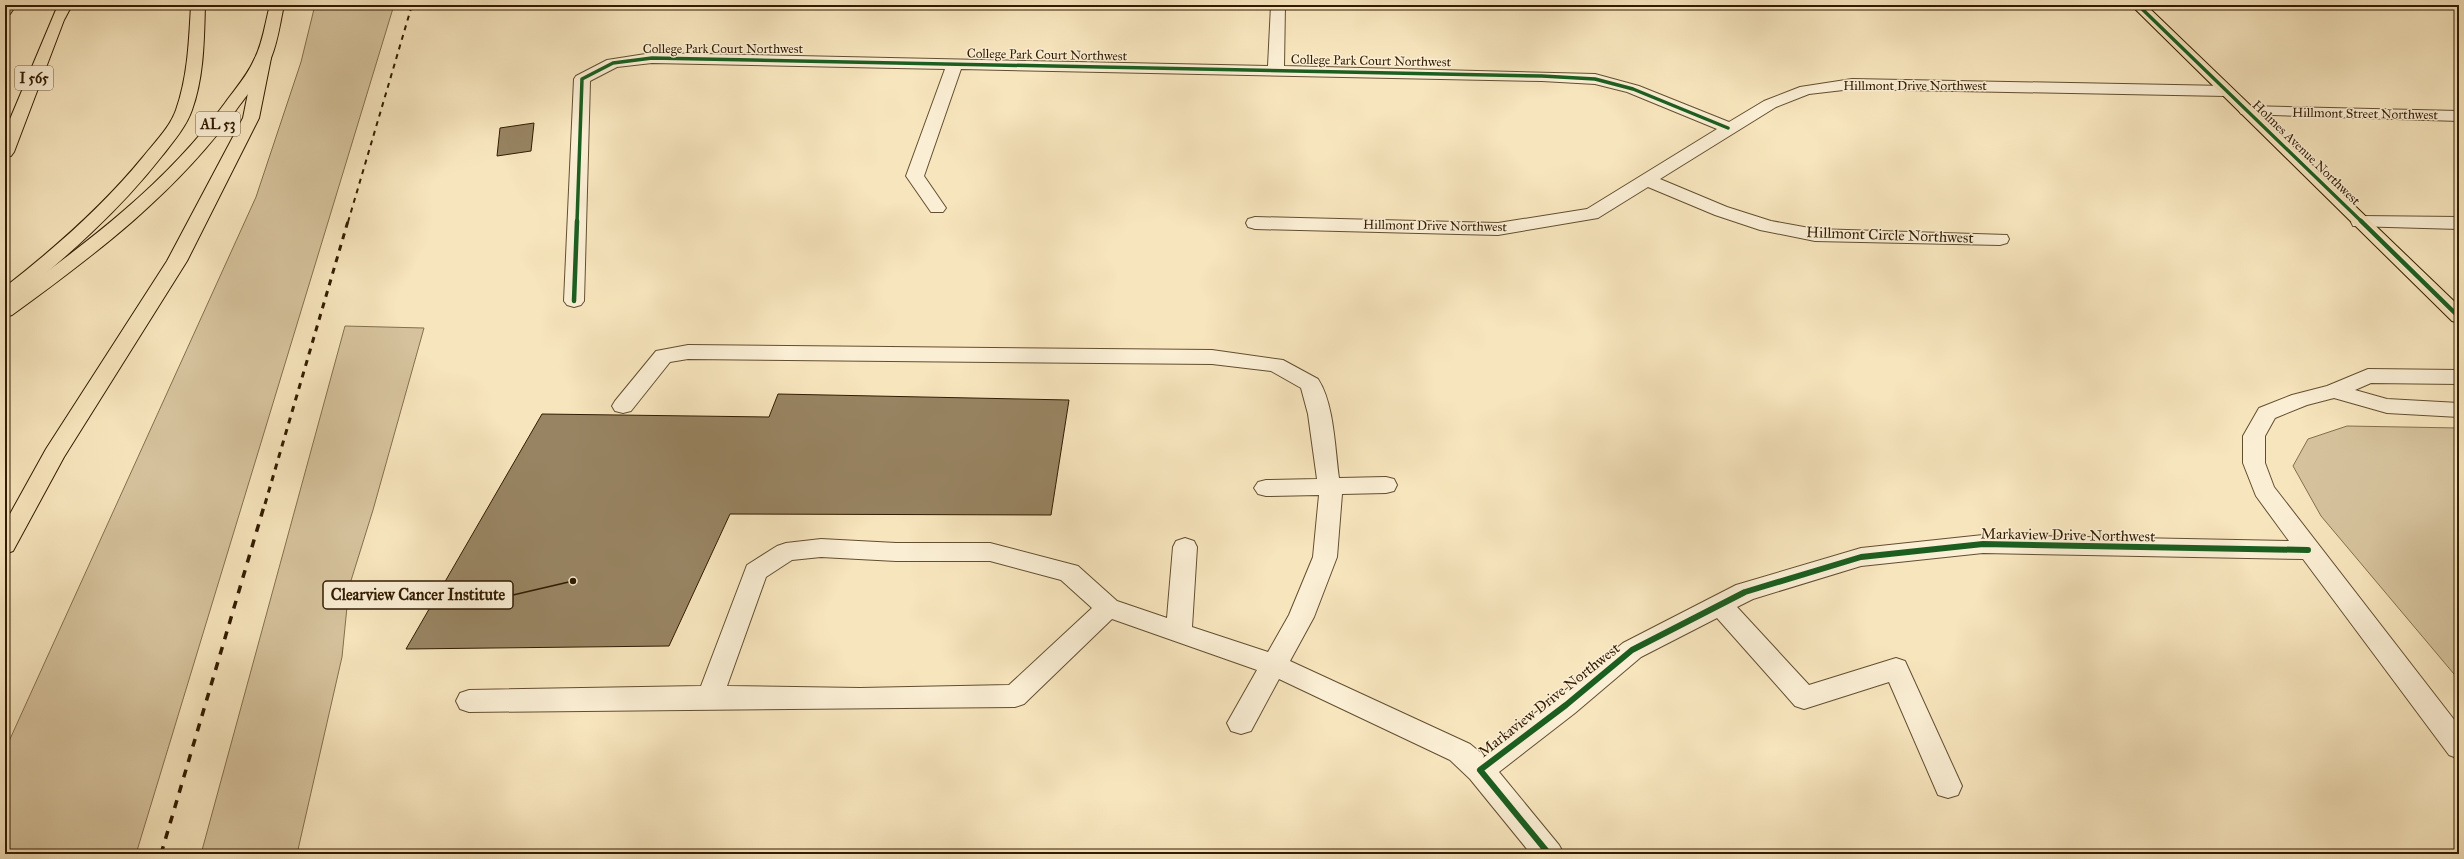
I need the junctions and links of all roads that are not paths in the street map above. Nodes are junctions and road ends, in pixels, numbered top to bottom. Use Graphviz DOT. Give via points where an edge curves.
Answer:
graph roads {
  1 [pos="9,5"];
  2 [pos="65,5"];
  3 [pos="198,5"];
  4 [pos="277,5"];
  5 [pos="1278,5"];
  6 [pos="2138,5"];
  7 [pos="5,11"];
  8 [pos="263,58"];
  9 [pos="955,64"];
  10 [pos="1276,70"];
  11 [pos="2226,91"];
  12 [pos="2247,111"];
  13 [pos="2459,116"];
  14 [pos="1728,128"];
  15 [pos="5,152"];
  16 [pos="1646,180"];
  17 [pos="937,208"];
  18 [pos="2360,222"];
  19 [pos="2431,222"];
  20 [pos="1255,223"];
  21 [pos="2459,223"];
  22 [pos="2459,238"];
  23 [pos="2000,239"];
  24 [pos="5,297"];
  25 [pos="574,301"];
  26 [pos="5,311"];
  27 [pos="2459,317"];
  28 [pos="2459,377"];
  29 [pos="2334,391"];
  30 [pos="623,406"];
  31 [pos="2459,410"];
  32 [pos="1386,485"];
  33 [pos="1329,486"];
  34 [pos="1266,488"];
  35 [pos="5,545"];
  36 [pos="1185,547"];
  37 [pos="2308,550"];
  38 [pos="1720,605"];
  39 [pos="1108,608"];
  40 [pos="1179,632"];
  41 [pos="1274,665"];
  42 [pos="710,697"];
  43 [pos="469,701"];
  44 [pos="1241,723"];
  45 [pos="2459,746"];
  46 [pos="1480,770"];
  47 [pos="1948,786"];
  48 [pos="1549,854"];
  1 -- 7 [label="main road"];
  2 -- 15 [label="main road, I 565"];
  3 -- 24 [label="main road" via="195,57 184,111 164,142 119,196 55,256"];
  4 -- 8 [label="main road, AL 53"];
  5 -- 10 [label="street"];
  6 -- 11 [label="main road, Holmes Avenue Northwest"];
  8 -- 26 [label="main road, AL 53" via="212,131 177,172 125,220 56,275"];
  8 -- 35 [label="main road" via="251,118 177,262 54,455"];
  9 -- 10 [label="street, College Park Court Northwest"];
  9 -- 17 [label="street" via="915,176"];
  9 -- 25 [label="street, College Park Court Northwest" via="652,58 613,63 582,79"];
  10 -- 14 [label="street, College Park Court Northwest" via="1595,79 1633,89"];
  11 -- 12 [label="main road, Holmes Avenue Northwest"];
  11 -- 14 [label="street, Hillmont Drive Northwest" via="1852,84 1806,90 1770,104"];
  12 -- 13 [label="street, Hillmont Street Northwest"];
  12 -- 18 [label="main road, Holmes Avenue Northwest"];
  14 -- 16 [label="street, Hillmont Drive Northwest"];
  16 -- 20 [label="street, Hillmont Drive Northwest" via="1592,214 1498,229"];
  16 -- 23 [label="street, Hillmont Circle Northwest" via="1767,226 1815,235"];
  18 -- 19 [label="street"];
  18 -- 27 [label="main road, Holmes Avenue Northwest"];
  19 -- 21 [label="street"];
  19 -- 22 [label="street"];
  28 -- 29 [label="street" via="2368,376"];
  29 -- 31 [label="street" via="2387,406"];
  29 -- 37 [label="street" via="2300,400 2267,413 2254,436 2254,463 2264,490"];
  30 -- 33 [label="street" via="663,356 688,352 1219,358 1276,365 1311,384 1319,414"];
  32 -- 33 [label="street"];
  33 -- 34 [label="street"];
  33 -- 41 [label="street" via="1331,499 1325,557 1302,617"];
  36 -- 40 [label="street"];
  37 -- 38 [label="street, Markaview Drive Northwest" via="1983,544 1861,557 1745,592"];
  37 -- 45 [label="street"];
  38 -- 46 [label="street, Markaview Drive Northwest" via="1632,650 1566,705"];
  38 -- 47 [label="street" via="1804,698 1896,669"];
  39 -- 40 [label="street"];
  39 -- 42 [label="street" via="1014,696 860,699"];
  39 -- 42 [label="street" via="1069,573 990,552 896,552 821,548 786,552 756,572"];
  40 -- 41 [label="street"];
  41 -- 44 [label="street"];
  41 -- 46 [label="street" via="1460,752"];
  42 -- 43 [label="street"];
  46 -- 48 [label="street"];
}
